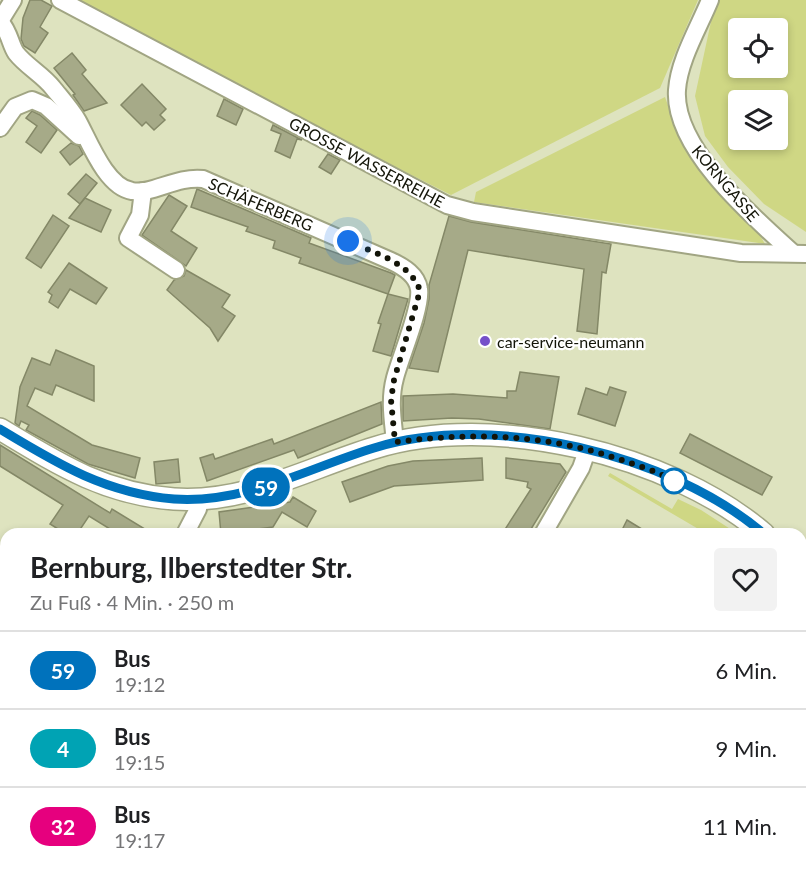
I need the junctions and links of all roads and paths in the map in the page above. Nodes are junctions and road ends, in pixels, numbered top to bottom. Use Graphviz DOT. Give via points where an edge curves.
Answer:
graph roads {
  1 [pos="13,0"];
  2 [pos="60,0"];
  3 [pos="710,0"];
  4 [pos="0,21"];
  5 [pos="0,128"];
  6 [pos="93,152"];
  7 [pos="143,191"];
  8 [pos="800,254"];
  9 [pos="176,270"];
  10 [pos="0,429"];
  11 [pos="395,442"];
  12 [pos="588,448"];
  13 [pos="199,499"];
  14 [pos="188,528"];
  15 [pos="546,528"];
  16 [pos="756,528"];
  1 -- 4 [label="street"];
  2 -- 8 [label="street, GROSSE WASSERREIHE" via="447,205 741,253"];
  3 -- 8 [label="street, KORNGASSE" via="682,68 677,110 689,138 752,216"];
  4 -- 6 [label="street" via="8,30 15,52 51,85 77,119"];
  5 -- 6 [label="street" via="15,107 32,100 58,116"];
  6 -- 7 [label="street" via="119,186"];
  7 -- 9 [label="street" via="140,215 128,238"];
  7 -- 11 [label="street, SCHÄFERBERG" via="190,178 218,183 392,261 412,274 419,299 394,380 391,400"];
  10 -- 13 [label="street" via="95,482 121,491"];
  11 -- 12 [label="street" via="478,436 532,438"];
  11 -- 13 [label="street" via="268,486 232,496"];
  12 -- 15 [label="street" via="581,468"];
  12 -- 16 [label="street" via="690,488"];
  13 -- 14 [label="street"];
}
